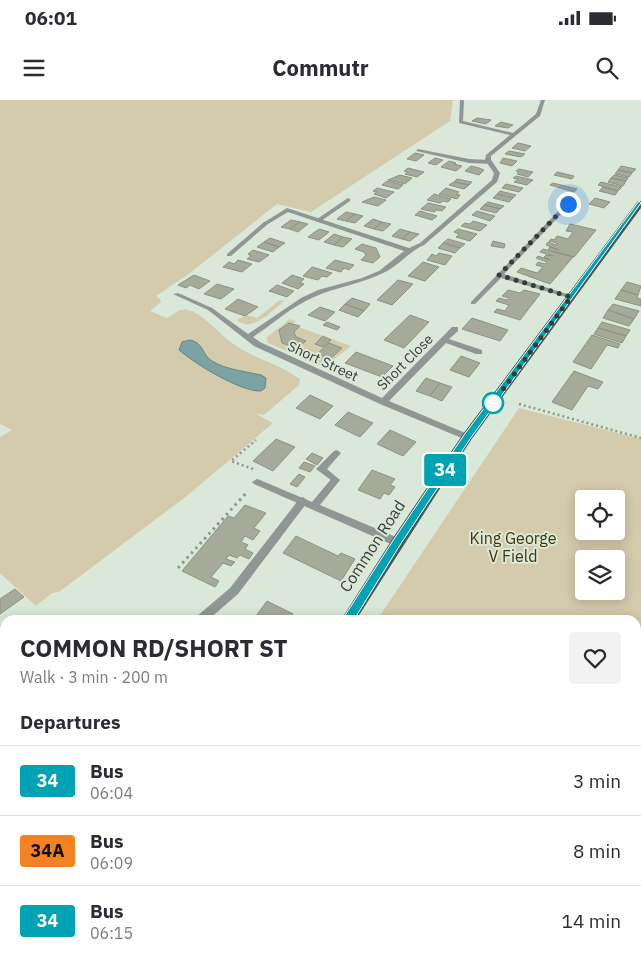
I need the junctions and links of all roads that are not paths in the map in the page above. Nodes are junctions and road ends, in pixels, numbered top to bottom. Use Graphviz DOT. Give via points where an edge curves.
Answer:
graph roads {
  1 [pos="462,100"];
  2 [pos="542,100"];
  3 [pos="515,135"];
  4 [pos="418,150"];
  5 [pos="490,162"];
  6 [pos="348,200"];
  7 [pos="641,203"];
  8 [pos="568,204"];
  9 [pos="319,220"];
  10 [pos="409,250"];
  11 [pos="229,255"];
  12 [pos="499,275"];
  13 [pos="176,294"];
  14 [pos="571,297"];
  15 [pos="473,303"];
  16 [pos="456,329"];
  17 [pos="248,336"];
  18 [pos="445,340"];
  19 [pos="478,352"];
  20 [pos="383,402"];
  21 [pos="467,437"];
  22 [pos="337,453"];
  23 [pos="257,482"];
  24 [pos="303,501"];
  25 [pos="314,506"];
  26 [pos="397,542"];
  27 [pos="206,615"];
  28 [pos="351,615"];
  1 -- 3 [label="street" via="463,124"];
  2 -- 3 [label="street" via="538,115"];
  3 -- 5 [label="street" via="489,155"];
  4 -- 5 [label="street"];
  5 -- 10 [label="street" via="497,173 495,181 422,244"];
  6 -- 9 [label="street"];
  7 -- 14 [label="main road, Common Road"];
  8 -- 12 [label="street"];
  9 -- 10 [label="street"];
  9 -- 11 [label="street" via="287,210 266,223"];
  10 -- 17 [label="street" via="383,272 295,303"];
  12 -- 14 [label="street"];
  12 -- 15 [label="street"];
  13 -- 17 [label="street, Short Street" via="210,309"];
  14 -- 21 [label="main road, Common Road"];
  16 -- 18 [label="street, Short Close"];
  17 -- 20 [label="street, Short Street" via="257,344"];
  18 -- 19 [label="street, Short Close"];
  18 -- 20 [label="street, Short Close"];
  20 -- 21 [label="street, Short Street"];
  21 -- 26 [label="main road, Common Road"];
  22 -- 25 [label="street" via="320,470 335,480"];
  23 -- 24 [label="street"];
  24 -- 25 [label="street"];
  24 -- 27 [label="street" via="234,591"];
  25 -- 26 [label="street"];
  26 -- 28 [label="main road, Common Road"];
}
